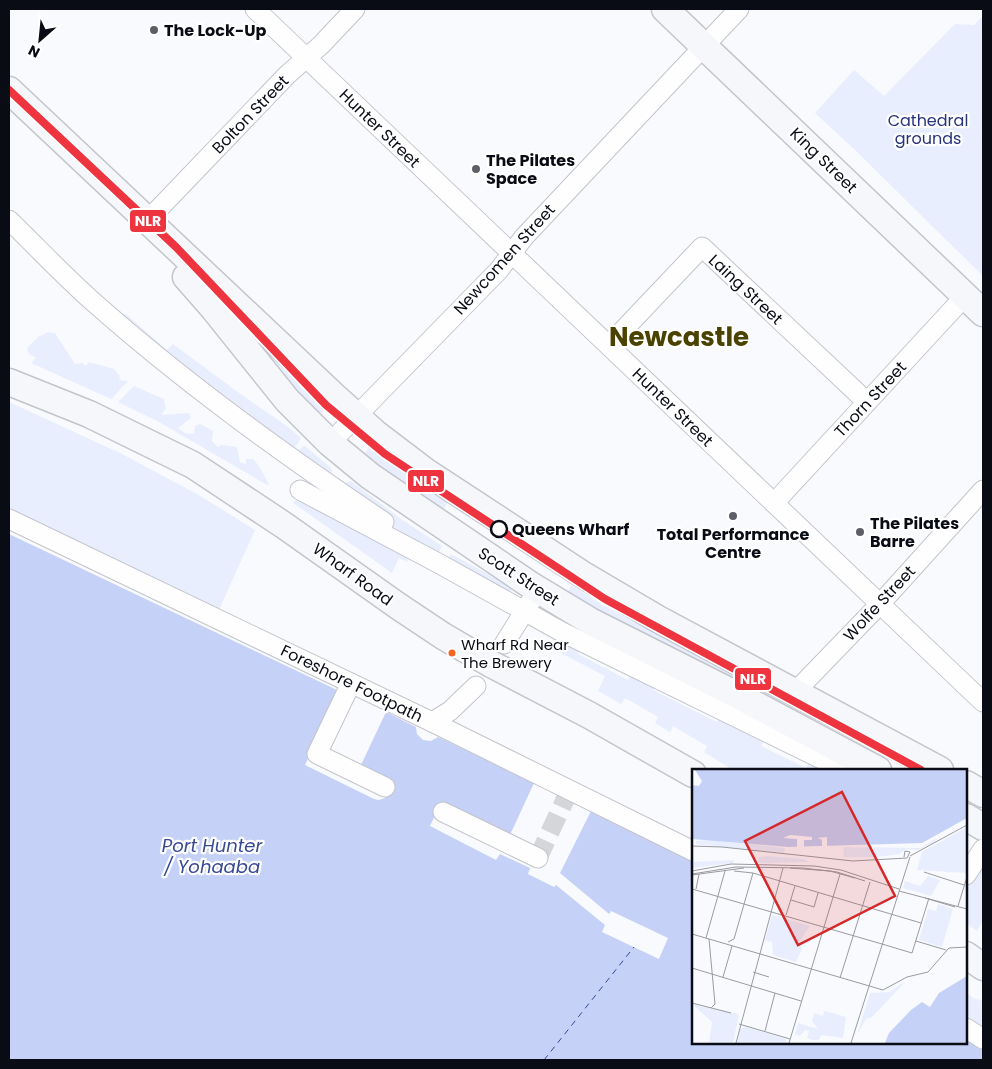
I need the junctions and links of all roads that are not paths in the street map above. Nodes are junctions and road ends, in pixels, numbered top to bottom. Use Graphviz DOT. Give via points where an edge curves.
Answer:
graph roads {
  1 [pos="255,9"];
  2 [pos="355,9"];
  3 [pos="665,9"];
  4 [pos="739,9"];
  5 [pos="703,46"];
  6 [pos="306,57"];
  7 [pos="9,90"];
  8 [pos="9,108"];
  9 [pos="9,220"];
  10 [pos="147,220"];
  11 [pos="511,252"];
  12 [pos="974,304"];
  13 [pos="609,345"];
  14 [pos="9,382"];
  15 [pos="867,402"];
  16 [pos="355,416"];
  17 [pos="330,443"];
  18 [pos="300,490"];
  19 [pos="983,490"];
  20 [pos="774,503"];
  21 [pos="9,520"];
  22 [pos="379,531"];
  23 [pos="880,604"];
  24 [pos="529,605"];
  25 [pos="504,644"];
  26 [pos="351,683"];
  27 [pos="476,686"];
  28 [pos="794,693"];
  29 [pos="983,702"];
  30 [pos="432,722"];
  31 [pos="842,769"];
  32 [pos="876,769"];
  33 [pos="938,769"];
  34 [pos="692,773"];
  35 [pos="967,785"];
  36 [pos="385,787"];
  37 [pos="983,794"];
  38 [pos="443,812"];
  39 [pos="967,818"];
  40 [pos="983,827"];
  41 [pos="967,831"];
  42 [pos="983,839"];
  43 [pos="983,849"];
  44 [pos="692,851"];
  45 [pos="538,858"];
  46 [pos="967,873"];
  47 [pos="967,956"];
  48 [pos="983,967"];
  49 [pos="967,1029"];
  50 [pos="983,1039"];
  1 -- 6 [label="street, Hunter Street"];
  2 -- 6 [label="street, Bolton Street"];
  3 -- 5 [label="main road, King Street"];
  4 -- 5 [label="street, Newcomen Street"];
  5 -- 11 [label="street, Newcomen Street"];
  5 -- 12 [label="main road, King Street"];
  6 -- 10 [label="street, Bolton Street"];
  6 -- 11 [label="street, Hunter Street"];
  7 -- 10 [label="main road"];
  8 -- 17 [label="main road, Scott Street" via="164,254 214,309 277,388"];
  9 -- 22 [label="street" via="89,299 201,392 384,522"];
  10 -- 16 [label="main road"];
  11 -- 13 [label="street, Hunter Street"];
  11 -- 16 [label="street, Newcomen Street" via="499,270"];
  12 -- 15 [label="street, Thorn Street"];
  13 -- 15 [label="street, Laing Street" via="702,247"];
  13 -- 20 [label="street, Hunter Street"];
  14 -- 34 [label="main road, Wharf Road" via="89,414 192,465 443,636"];
  15 -- 20 [label="street, Thorn Street"];
  16 -- 17 [label="street, Newcomen Street"];
  16 -- 28 [label="main road" via="425,471 573,568 658,619"];
  17 -- 32 [label="main road, Scott Street" via="393,492 572,611"];
  18 -- 22 [label="street"];
  19 -- 23 [label="street, Wolfe Street"];
  20 -- 23 [label="street, Hunter Street"];
  21 -- 26 [label="street, Foreshore Footpath"];
  22 -- 24 [label="street"];
  23 -- 28 [label="street, Wolfe Street"];
  23 -- 29 [label="street, Hunter Street"];
  24 -- 25 [label="street"];
  24 -- 31 [label="street" via="562,632"];
  26 -- 30 [label="street, Foreshore Footpath"];
  26 -- 36 [label="street" via="317,754"];
  27 -- 30 [label="street"];
  28 -- 33 [label="main road"];
  30 -- 44 [label="street, Foreshore Footpath"];
  35 -- 37 [label="main road"];
  38 -- 45 [label="street"];
  39 -- 40 [label="main road"];
  41 -- 42 [label="street"];
  43 -- 46 [label="street"];
  47 -- 48 [label="main road"];
  49 -- 50 [label="street"];
}
